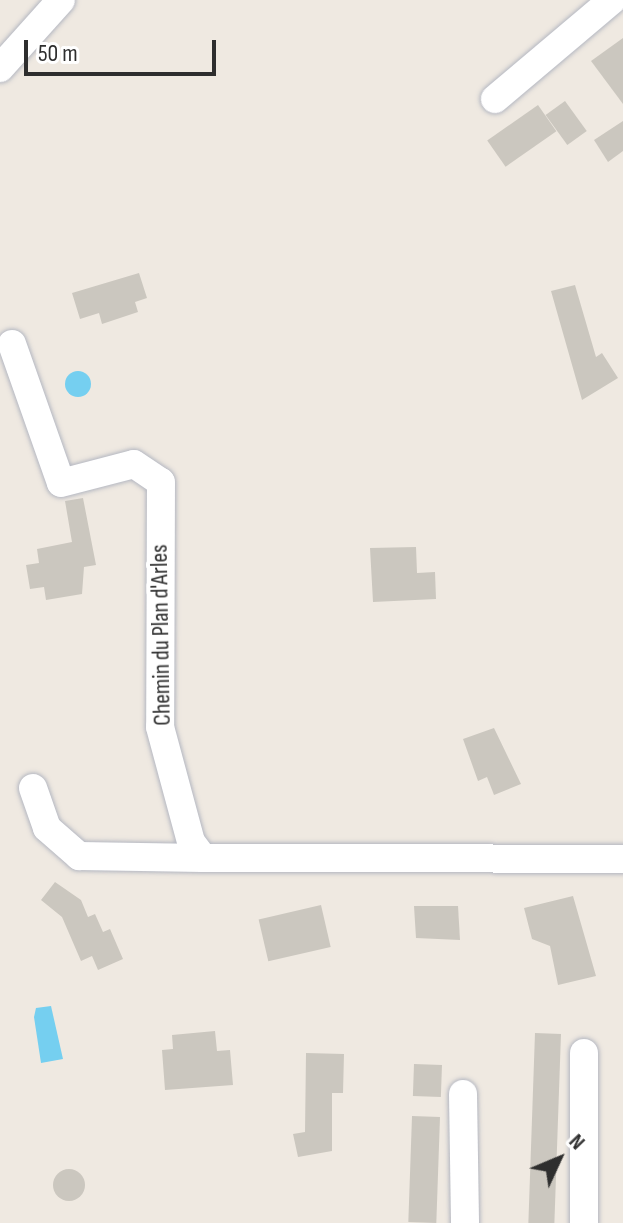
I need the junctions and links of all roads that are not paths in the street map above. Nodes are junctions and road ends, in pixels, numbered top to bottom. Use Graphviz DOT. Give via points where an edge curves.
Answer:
graph roads {
  1 [pos="61,0"];
  2 [pos="612,0"];
  3 [pos="0,68"];
  4 [pos="495,99"];
  5 [pos="12,344"];
  6 [pos="33,788"];
  7 [pos="203,858"];
  8 [pos="623,859"];
  9 [pos="584,1053"];
  10 [pos="463,1094"];
  11 [pos="465,1223"];
  12 [pos="584,1223"];
  1 -- 3 [label="street"];
  2 -- 4 [label="street"];
  5 -- 7 [label="street, Chemin du Plan d'Arles" via="61,483 134,464 161,482 160,727 191,842"];
  6 -- 7 [label="street" via="47,828 79,856"];
  7 -- 8 [label="street"];
  9 -- 12 [label="street"];
  10 -- 11 [label="street"];
}
